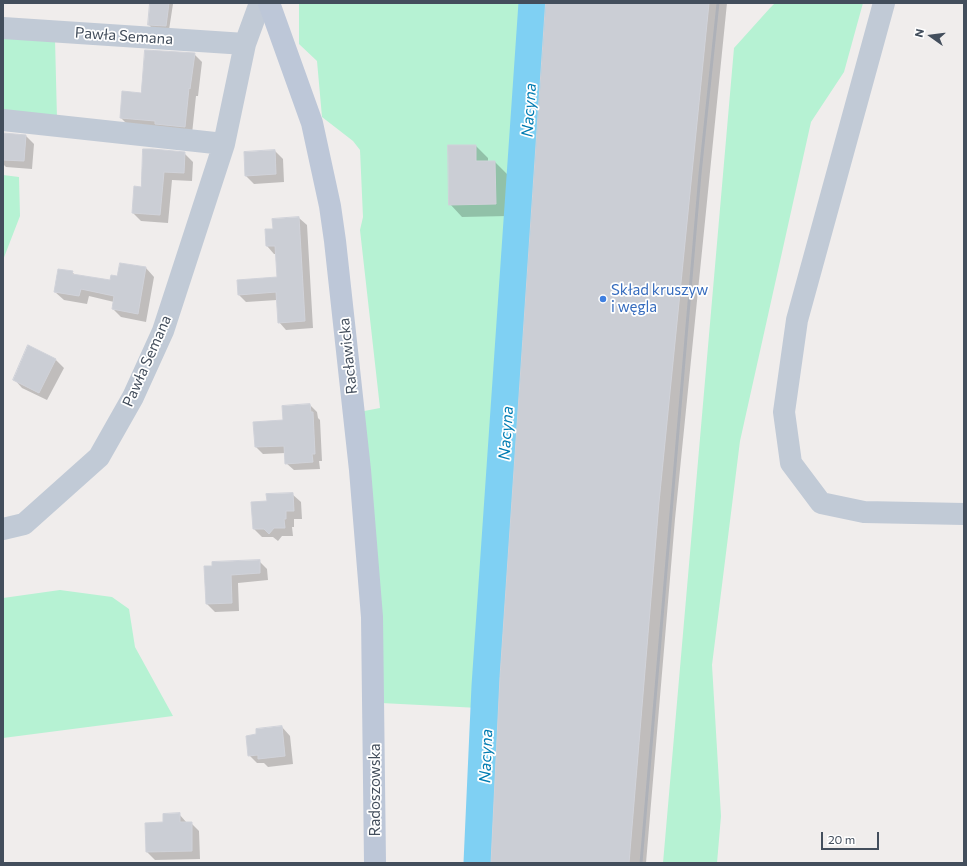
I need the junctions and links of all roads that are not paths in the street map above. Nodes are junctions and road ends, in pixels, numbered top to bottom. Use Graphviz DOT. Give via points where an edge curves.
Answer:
graph roads {
  1 [pos="260,3"];
  2 [pos="269,3"];
  3 [pos="884,3"];
  4 [pos="3,28"];
  5 [pos="245,44"];
  6 [pos="3,120"];
  7 [pos="224,144"];
  8 [pos="964,514"];
  9 [pos="3,529"];
  10 [pos="374,718"];
  11 [pos="375,863"];
  1 -- 5 [label="street, Pawła Semana"];
  2 -- 10 [label="street, Racławicka" via="312,123 330,206 360,470 372,617"];
  3 -- 8 [label="street" via="796,320 784,412 790,463 821,503 864,512"];
  4 -- 5 [label="street, Pawła Semana"];
  5 -- 7 [label="street, Pawła Semana"];
  6 -- 7 [label="street"];
  7 -- 9 [label="street, Pawła Semana" via="163,331 133,397 99,458 24,524"];
  10 -- 11 [label="street, Radoszowska"];
}
